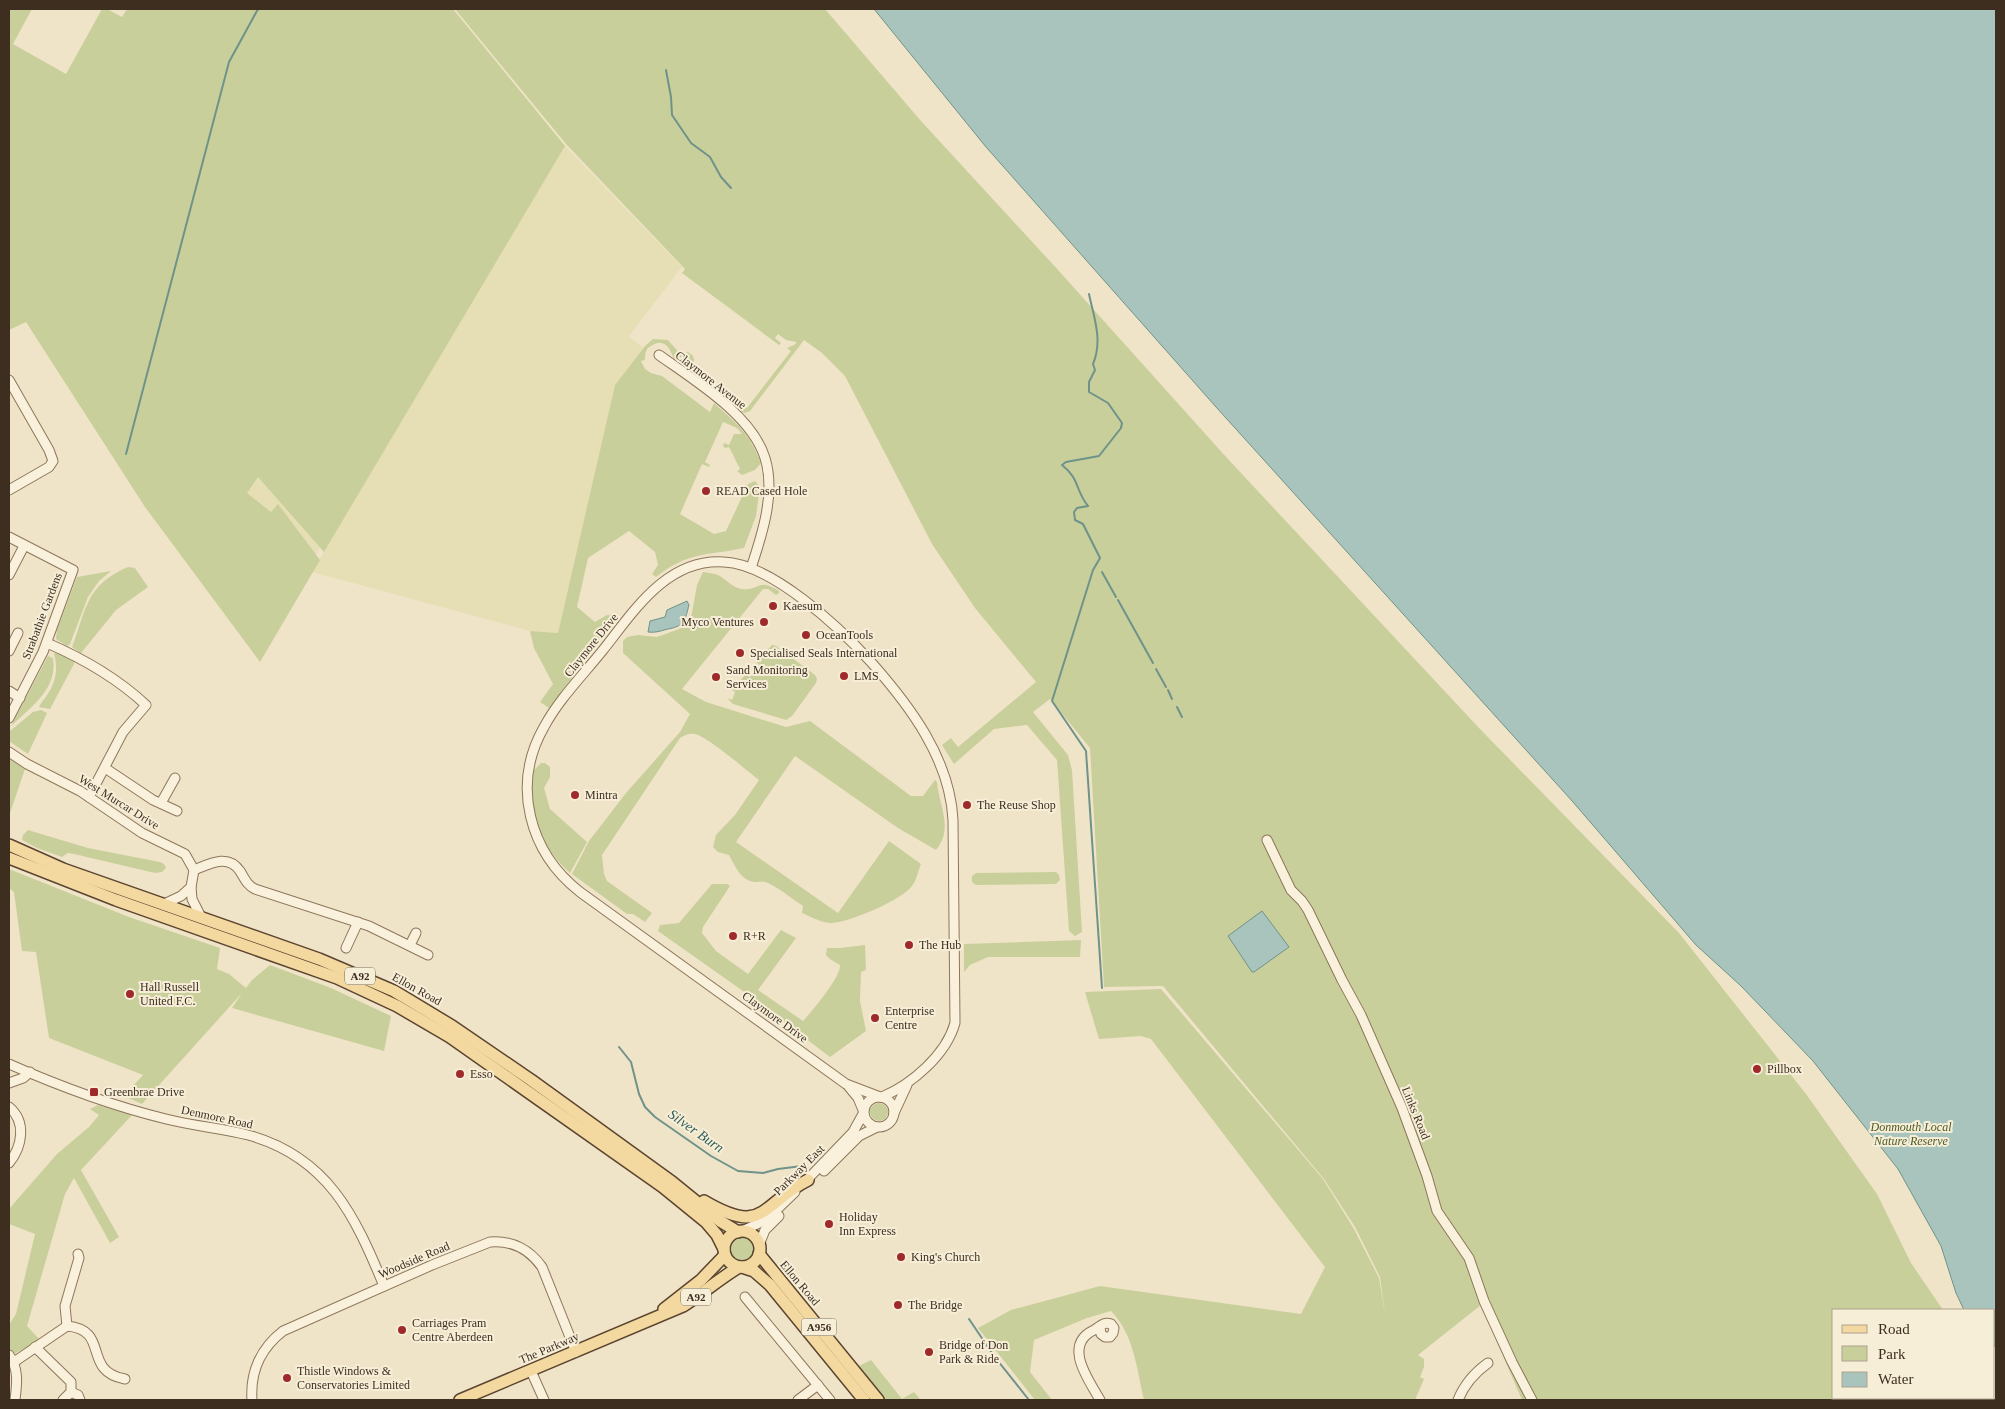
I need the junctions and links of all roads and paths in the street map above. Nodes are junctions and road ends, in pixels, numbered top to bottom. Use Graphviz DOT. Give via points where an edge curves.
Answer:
graph roads {
  1 [pos="659,355"];
  2 [pos="9,380"];
  3 [pos="9,490"];
  4 [pos="9,537"];
  5 [pos="24,546"];
  6 [pos="751,568"];
  7 [pos="9,576"];
  8 [pos="18,633"];
  9 [pos="47,643"];
  10 [pos="10,646"];
  11 [pos="9,691"];
  12 [pos="20,698"];
  13 [pos="9,718"];
  14 [pos="9,752"];
  15 [pos="105,768"];
  16 [pos="176,778"];
  17 [pos="89,796"];
  18 [pos="161,803"];
  19 [pos="177,811"];
  20 [pos="1267,840"];
  21 [pos="9,845"];
  22 [pos="9,858"];
  23 [pos="194,870"];
  24 [pos="191,887"];
  25 [pos="164,904"];
  26 [pos="201,917"];
  27 [pos="358,922"];
  28 [pos="416,933"];
  29 [pos="410,945"];
  30 [pos="346,948"];
  31 [pos="428,955"];
  32 [pos="13,1065"];
  33 [pos="30,1072"];
  34 [pos="9,1081"];
  35 [pos="846,1084"];
  36 [pos="907,1085"];
  37 [pos="881,1097"];
  38 [pos="9,1107"];
  39 [pos="863,1112"];
  40 [pos="894,1113"];
  41 [pos="877,1127"];
  42 [pos="9,1163"];
  43 [pos="808,1180"];
  44 [pos="672,1182"];
  45 [pos="740,1232"];
  46 [pos="759,1249"];
  47 [pos="724,1252"];
  48 [pos="78,1254"];
  49 [pos="740,1267"];
  50 [pos="384,1286"];
  51 [pos="745,1297"];
  52 [pos="649,1320"];
  53 [pos="67,1326"];
  54 [pos="1100,1327"];
  55 [pos="36,1347"];
  56 [pos="576,1352"];
  57 [pos="11,1358"];
  58 [pos="1488,1363"];
  59 [pos="531,1371"];
  60 [pos="125,1379"];
  61 [pos="818,1385"];
  62 [pos="71,1392"];
  63 [pos="15,1400"];
  64 [pos="62,1400"];
  65 [pos="80,1400"];
  66 [pos="252,1400"];
  67 [pos="460,1400"];
  68 [pos="544,1400"];
  69 [pos="798,1400"];
  70 [pos="830,1400"];
  71 [pos="864,1400"];
  72 [pos="878,1400"];
  73 [pos="1100,1400"];
  74 [pos="1458,1400"];
  75 [pos="1532,1400"];
  1 -- 6 [label="street, Claymore Avenue" via="735,414 762,448 768,494"];
  2 -- 3 [label="street" via="53,459 51,466"];
  4 -- 5 [label="street, Strabathie Gardens"];
  5 -- 7 [label="street"];
  5 -- 9 [label="street, Strabathie Gardens" via="73,570"];
  6 -- 35 [label="street, Claymore Drive" via="732,562 702,563 685,568 664,582 636,609 540,734 528,771 529,814 545,854 572,886"];
  6 -- 36 [label="street, Claymore Drive" via="788,590 843,634 885,678 942,765 952,802 955,1023 943,1049"];
  8 -- 10 [label="street, Strabathie Gardens"];
  9 -- 12 [label="street, Strabathie Gardens"];
  9 -- 15 [label="street" via="116,681 146,705 123,732"];
  11 -- 12 [label="street"];
  12 -- 13 [label="street, Strabathie Gardens"];
  14 -- 17 [label="street, West Murcar Drive"];
  15 -- 17 [label="street"];
  15 -- 18 [label="street"];
  16 -- 18 [label="street"];
  17 -- 23 [label="street, West Murcar Drive" via="142,833 183,852"];
  18 -- 19 [label="street"];
  20 -- 75 [label="street, Links Road" via="1291,890 1308,910 1361,1015 1402,1108 1437,1212 1469,1258 1484,1301"];
  21 -- 25 [label="main road, Ellon Road / A92" via="63,869"];
  22 -- 47 [label="main road, Ellon Road / A92" via="116,900 337,978 398,1006 450,1037 663,1187 706,1222"];
  23 -- 24 [label="street"];
  23 -- 27 [label="street" via="218,861 230,862 255,889"];
  24 -- 25 [label="street"];
  24 -- 26 [label="street" via="192,899"];
  25 -- 26 [label="main road, Ellon Road / A92"];
  26 -- 44 [label="main road, Ellon Road / A92" via="319,958 417,1004 531,1080"];
  27 -- 29 [label="street"];
  27 -- 30 [label="street"];
  28 -- 29 [label="street"];
  29 -- 31 [label="street"];
  32 -- 33 [label="street, Denmore Road"];
  32 -- 34 [label="street" via="14,1075"];
  33 -- 34 [label="street" via="23,1078"];
  33 -- 50 [label="street, Denmore Road" via="126,1108 248,1136 298,1158 325,1180 344,1203"];
  35 -- 37 [label="street, Claymore Drive"];
  35 -- 39 [label="street, Claymore Drive" via="858,1098"];
  36 -- 37 [label="street"];
  36 -- 40 [label="street"];
  37 -- 39 [label="street" via="869,1100"];
  37 -- 40 [label="street" via="891,1103"];
  38 -- 42 [label="street" via="20,1122 21,1140"];
  39 -- 41 [label="street" via="869,1124"];
  39 -- 43 [label="street, Parkway East" via="856,1129"];
  40 -- 41 [label="street" via="887,1124"];
  41 -- 46 [label="street, Parkway East" via="859,1136 768,1226 762,1234"];
  43 -- 44 [label="main road" via="766,1211 745,1217 726,1213"];
  43 -- 45 [label="street, Parkway East" via="769,1217"];
  44 -- 45 [label="main road, Ellon Road / A92" via="720,1221"];
  45 -- 46 [label="main road, A92" via="753,1236"];
  45 -- 47 [label="main road, A92" via="728,1238"];
  46 -- 49 [label="main road, A92" via="754,1262"];
  46 -- 72 [label="main road, Ellon Road / A956"];
  47 -- 49 [label="main road, A92" via="730,1263"];
  47 -- 52 [label="main road, The Parkway / A92" via="701,1280"];
  48 -- 53 [label="street" via="65,1306"];
  49 -- 52 [label="main road, The Parkway / A92" via="683,1306"];
  49 -- 71 [label="main road, Ellon Road / A956" via="754,1271 770,1286"];
  50 -- 56 [label="street, Woodside Road" via="483,1244 498,1241 514,1244 533,1256 542,1267"];
  50 -- 66 [label="street, Woodside Road" via="277,1336 256,1365"];
  51 -- 61 [label="street"];
  52 -- 56 [label="main road, The Parkway / A92"];
  53 -- 55 [label="street"];
  53 -- 60 [label="street" via="88,1334 99,1363 115,1377"];
  54 -- 73 [label="street" via="1085,1336 1078,1351 1080,1364"];
  55 -- 57 [label="street"];
  55 -- 62 [label="street" via="71,1382"];
  56 -- 59 [label="main road, The Parkway / A92"];
  57 -- 63 [label="street" via="16,1369"];
  58 -- 74 [label="street" via="1463,1387"];
  59 -- 67 [label="main road, The Parkway / A92"];
  59 -- 68 [label="street"];
  61 -- 69 [label="street"];
  61 -- 70 [label="street"];
  62 -- 64 [label="street"];
  62 -- 65 [label="street"];
}
